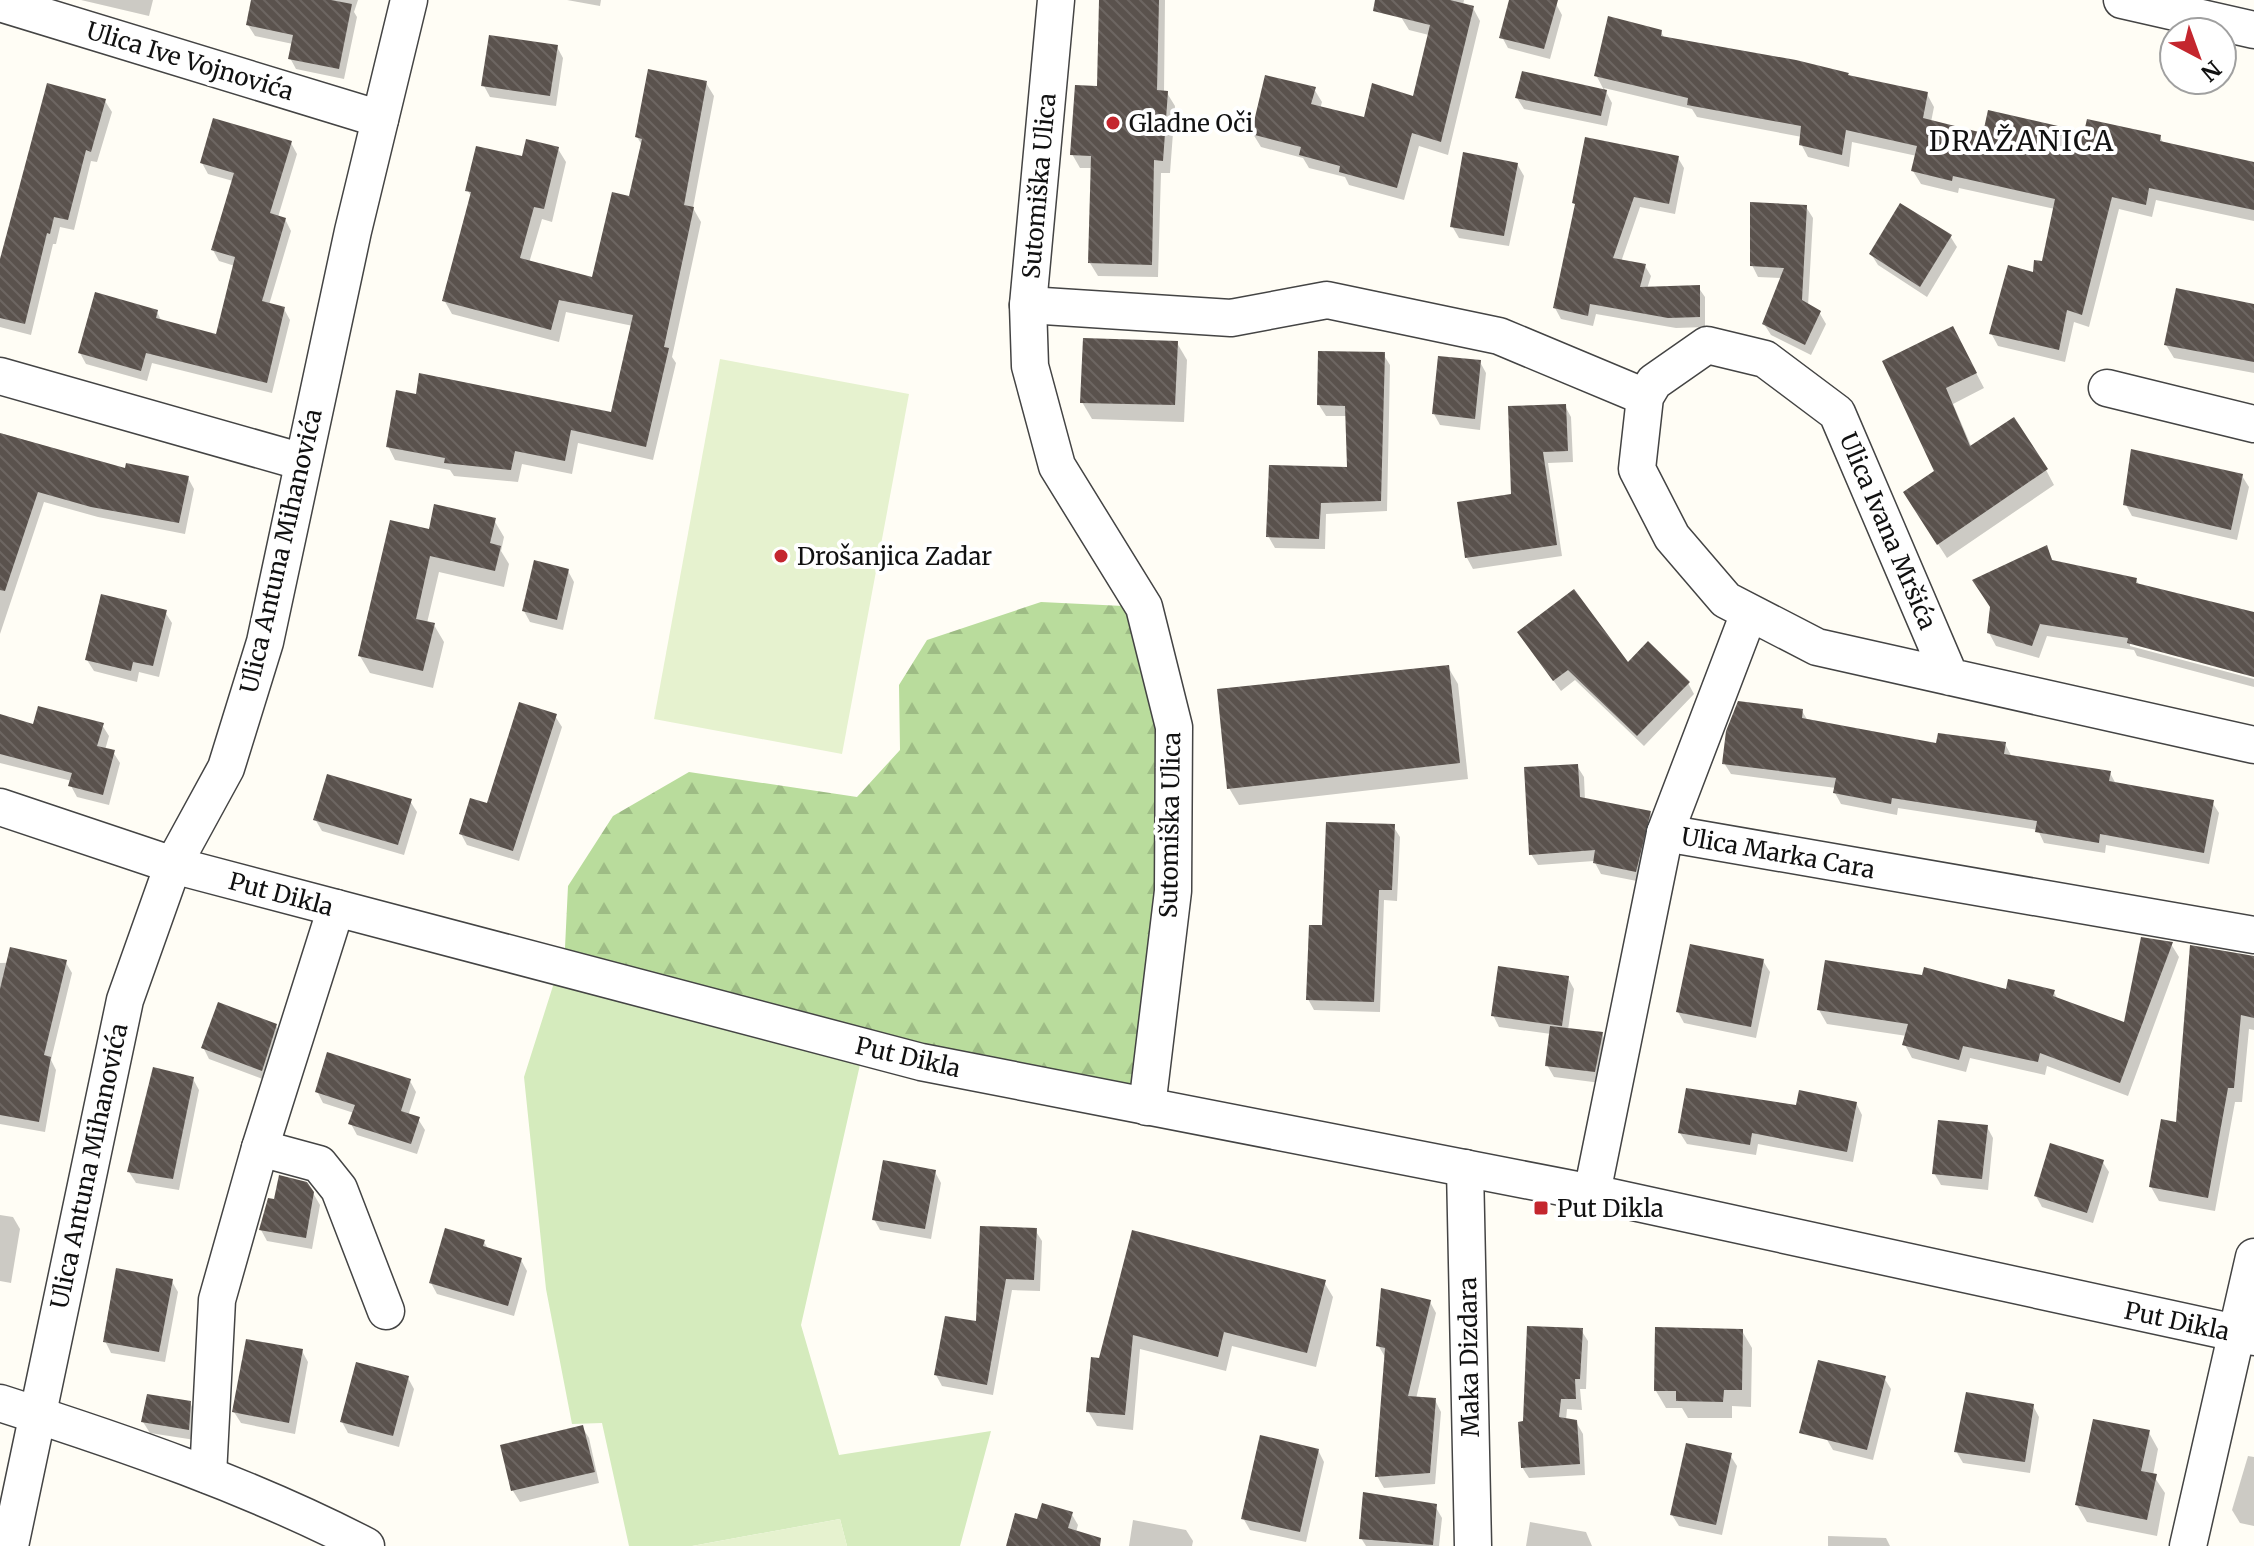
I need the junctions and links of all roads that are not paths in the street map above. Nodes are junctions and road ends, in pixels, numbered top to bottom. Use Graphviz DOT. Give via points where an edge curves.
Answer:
graph roads {
  1 [pos="409,0"];
  2 [pos="1056,0"];
  3 [pos="2122,0"];
  4 [pos="0,3"];
  5 [pos="2254,30"];
  6 [pos="380,119"];
  7 [pos="1028,305"];
  8 [pos="0,376"];
  9 [pos="2107,388"];
  10 [pos="1645,397"];
  11 [pos="2254,424"];
  12 [pos="303,462"];
  13 [pos="1749,613"];
  14 [pos="1950,677"];
  15 [pos="2254,745"];
  16 [pos="0,807"];
  17 [pos="1665,833"];
  18 [pos="173,865"];
  19 [pos="336,908"];
  20 [pos="2254,935"];
  21 [pos="1147,1107"];
  22 [pos="260,1148"];
  23 [pos="1465,1168"];
  24 [pos="1592,1193"];
  25 [pos="2254,1257"];
  26 [pos="386,1311"];
  27 [pos="2245,1336"];
  28 [pos="0,1403"];
  29 [pos="38,1415"];
  30 [pos="208,1475"];
  31 [pos="10,1546"];
  32 [pos="366,1546"];
  33 [pos="1473,1546"];
  34 [pos="2188,1546"];
  1 -- 6 [label="street, Ulica Antuna Mihanovića"];
  2 -- 7 [label="street, Sutomiška Ulica"];
  3 -- 5 [label="street"];
  4 -- 6 [label="street, Ulica Ive Vojnovića"];
  6 -- 12 [label="street, Ulica Antuna Mihanovića"];
  7 -- 10 [label="street" via="1231,318 1327,300 1499,336"];
  7 -- 21 [label="street, Sutomiška Ulica" via="1030,366 1057,466 1144,607 1174,727 1173,891"];
  8 -- 12 [label="street"];
  9 -- 11 [label="street"];
  10 -- 13 [label="street, Ulica Ivana Mršića" via="1637,469 1672,537 1726,600"];
  10 -- 14 [label="street, Ulica Ivana Mršića" via="1654,382 1707,345 1765,359 1837,413"];
  12 -- 18 [label="street, Ulica Antuna Mihanovića" via="265,642 226,768"];
  13 -- 14 [label="street, Ulica Ivana Mršića" via="1817,647"];
  13 -- 17 [label="street"];
  14 -- 15 [label="street, Ulica Ivana Mršića"];
  16 -- 18 [label="street, Put Dikla"];
  17 -- 20 [label="street, Ulica Marka Cara"];
  17 -- 24 [label="street, Ulica Marka Cara"];
  18 -- 19 [label="street, Put Dikla"];
  18 -- 29 [label="street, Ulica Antuna Mihanovića" via="125,1000"];
  19 -- 21 [label="street, Put Dikla" via="921,1062"];
  19 -- 22 [label="street"];
  21 -- 23 [label="street, Put Dikla"];
  22 -- 26 [label="street" via="319,1164 339,1189"];
  22 -- 30 [label="street" via="217,1300"];
  23 -- 24 [label="street, Put Dikla"];
  23 -- 33 [label="street, Maka Dizdara"];
  24 -- 27 [label="street, Put Dikla"];
  25 -- 27 [label="street"];
  27 -- 34 [label="street"];
  28 -- 29 [label="street"];
  29 -- 30 [label="street"];
  29 -- 31 [label="street, Ulica Antuna Mihanovića"];
  30 -- 32 [label="street"];
}
